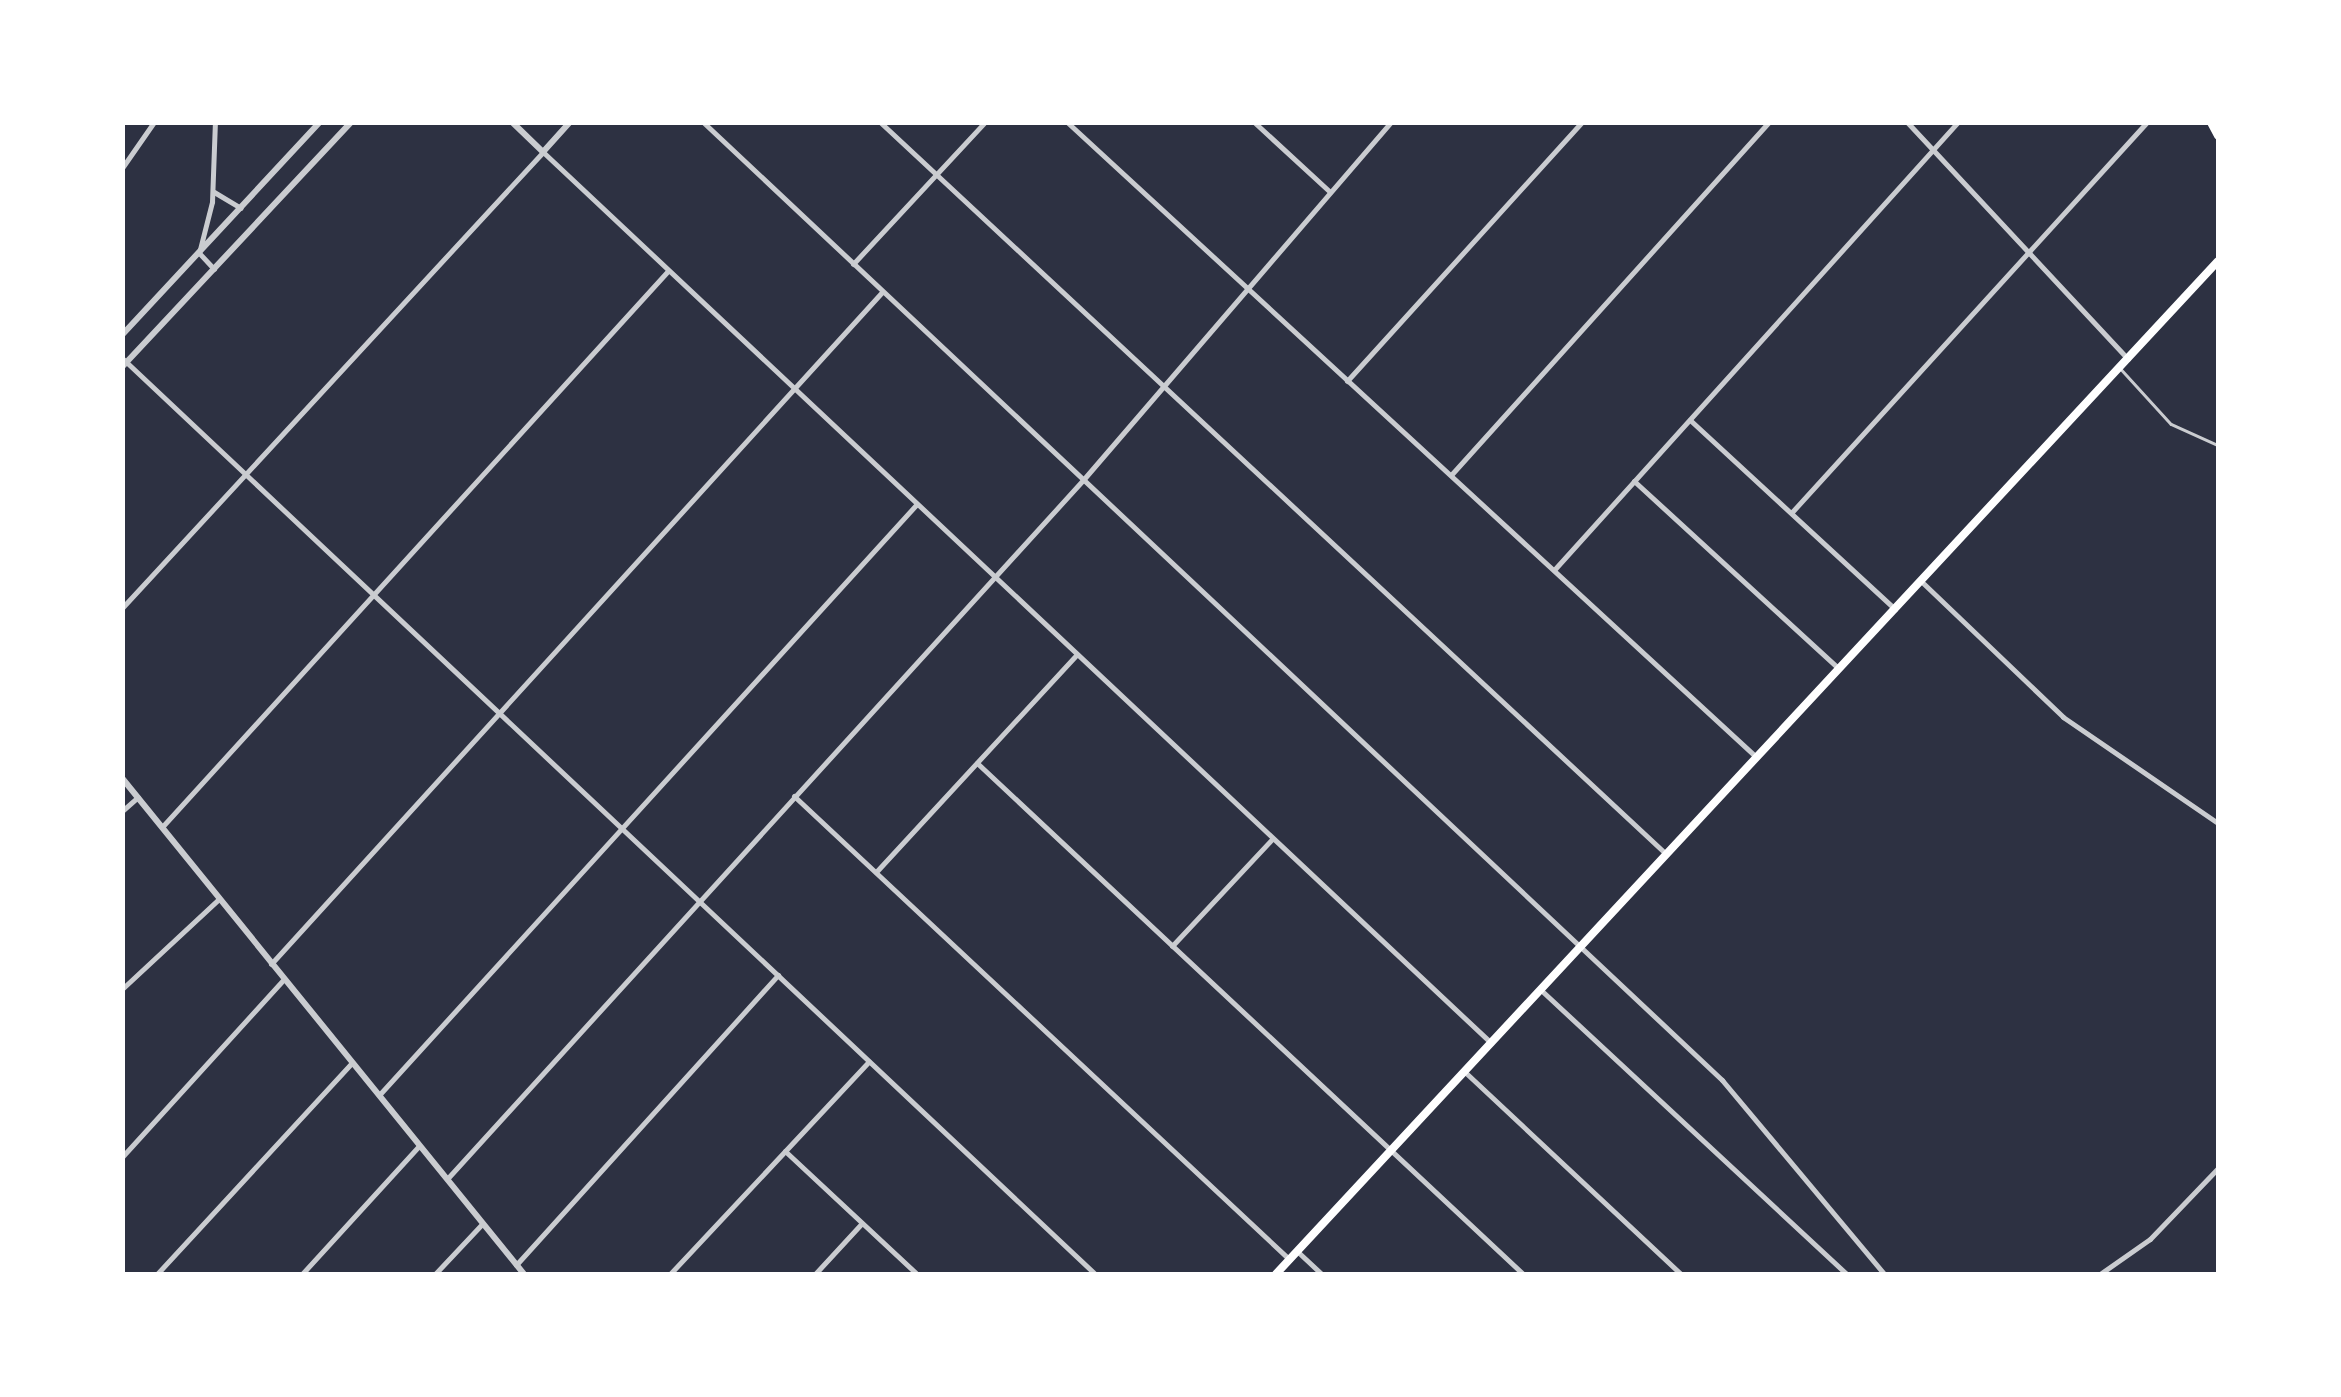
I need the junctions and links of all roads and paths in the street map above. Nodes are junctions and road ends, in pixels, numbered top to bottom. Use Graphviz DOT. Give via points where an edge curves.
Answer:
graph roads {
  1 [pos="154,122"];
  2 [pos="215,122"];
  3 [pos="320,122"];
  4 [pos="350,122"];
  5 [pos="512,122"];
  6 [pos="570,122"];
  7 [pos="703,122"];
  8 [pos="880,122"];
  9 [pos="984,122"];
  10 [pos="1066,122"];
  11 [pos="1254,122"];
  12 [pos="1391,122"];
  13 [pos="1582,122"];
  14 [pos="1768,122"];
  15 [pos="1908,122"];
  16 [pos="1958,122"];
  17 [pos="2147,122"];
  18 [pos="2211,122"];
  19 [pos="2218,135"];
  20 [pos="1933,150"];
  21 [pos="543,152"];
  22 [pos="122,168"];
  23 [pos="935,174"];
  24 [pos="213,191"];
  25 [pos="1330,192"];
  26 [pos="241,208"];
  27 [pos="198,253"];
  28 [pos="2028,253"];
  29 [pos="2218,261"];
  30 [pos="853,264"];
  31 [pos="214,269"];
  32 [pos="668,270"];
  33 [pos="1248,288"];
  34 [pos="882,292"];
  35 [pos="122,335"];
  36 [pos="2128,359"];
  37 [pos="124,362"];
  38 [pos="2120,368"];
  39 [pos="1347,381"];
  40 [pos="1163,386"];
  41 [pos="795,389"];
  42 [pos="1690,420"];
  43 [pos="2218,445"];
  44 [pos="245,475"];
  45 [pos="1451,475"];
  46 [pos="1083,480"];
  47 [pos="1634,481"];
  48 [pos="916,504"];
  49 [pos="1792,512"];
  50 [pos="1554,570"];
  51 [pos="995,578"];
  52 [pos="1923,583"];
  53 [pos="374,595"];
  54 [pos="122,608"];
  55 [pos="1897,610"];
  56 [pos="1076,655"];
  57 [pos="1840,670"];
  58 [pos="498,711"];
  59 [pos="1758,759"];
  60 [pos="978,763"];
  61 [pos="122,778"];
  62 [pos="794,796"];
  63 [pos="138,797"];
  64 [pos="122,811"];
  65 [pos="2218,823"];
  66 [pos="162,827"];
  67 [pos="619,828"];
  68 [pos="1272,838"];
  69 [pos="1668,855"];
  70 [pos="876,872"];
  71 [pos="219,899"];
  72 [pos="700,902"];
  73 [pos="1172,946"];
  74 [pos="1581,950"];
  75 [pos="270,964"];
  76 [pos="778,975"];
  77 [pos="283,980"];
  78 [pos="122,989"];
  79 [pos="1542,992"];
  80 [pos="1492,1045"];
  81 [pos="869,1062"];
  82 [pos="351,1064"];
  83 [pos="1466,1073"];
  84 [pos="378,1096"];
  85 [pos="420,1146"];
  86 [pos="785,1151"];
  87 [pos="1392,1151"];
  88 [pos="122,1157"];
  89 [pos="2218,1168"];
  90 [pos="446,1179"];
  91 [pos="862,1223"];
  92 [pos="482,1224"];
  93 [pos="1298,1252"];
  94 [pos="1290,1260"];
  95 [pos="516,1265"];
  96 [pos="157,1274"];
  97 [pos="302,1274"];
  98 [pos="435,1274"];
  99 [pos="524,1274"];
  100 [pos="670,1274"];
  101 [pos="816,1274"];
  102 [pos="917,1274"];
  103 [pos="1095,1274"];
  104 [pos="1276,1274"];
  105 [pos="1322,1274"];
  106 [pos="1523,1274"];
  107 [pos="1681,1274"];
  108 [pos="1847,1274"];
  109 [pos="1884,1274"];
  110 [pos="2100,1274"];
  1 -- 22 [label="street"];
  2 -- 24 [label="street"];
  3 -- 26 [label="street"];
  4 -- 31 [label="street"];
  5 -- 21 [label="street"];
  6 -- 21 [label="street"];
  7 -- 30 [label="street"];
  8 -- 23 [label="street"];
  9 -- 23 [label="street"];
  10 -- 33 [label="street"];
  11 -- 25 [label="street"];
  12 -- 25 [label="street"];
  13 -- 39 [label="street"];
  14 -- 45 [label="street"];
  15 -- 20 [label="street"];
  16 -- 20 [label="street"];
  17 -- 28 [label="street"];
  18 -- 19 [label="main road"];
  20 -- 28 [label="street"];
  20 -- 42 [label="street"];
  21 -- 32 [label="street"];
  21 -- 44 [label="street"];
  23 -- 30 [label="street"];
  23 -- 40 [label="street"];
  24 -- 26 [label="street"];
  24 -- 27 [label="street"];
  25 -- 33 [label="street"];
  26 -- 27 [label="street"];
  27 -- 31 [label="street"];
  27 -- 35 [label="street"];
  28 -- 36 [label="street"];
  28 -- 49 [label="street"];
  29 -- 36 [label="main road"];
  30 -- 34 [label="street"];
  31 -- 37 [label="street"];
  32 -- 41 [label="street"];
  32 -- 53 [label="street"];
  33 -- 39 [label="street"];
  33 -- 40 [label="street"];
  34 -- 41 [label="street"];
  34 -- 46 [label="street"];
  36 -- 38 [label="main road"];
  37 -- 44 [label="street"];
  38 -- 43 [label="lane" via="2171,424"];
  38 -- 52 [label="main road"];
  39 -- 45 [label="street"];
  40 -- 46 [label="street"];
  40 -- 69 [label="street"];
  41 -- 48 [label="street"];
  41 -- 58 [label="street"];
  42 -- 47 [label="street"];
  42 -- 49 [label="street"];
  44 -- 53 [label="street"];
  44 -- 54 [label="street"];
  45 -- 50 [label="street"];
  46 -- 51 [label="street"];
  46 -- 74 [label="street"];
  47 -- 50 [label="street"];
  47 -- 57 [label="street"];
  48 -- 51 [label="street"];
  48 -- 67 [label="street"];
  49 -- 55 [label="street"];
  50 -- 59 [label="street"];
  51 -- 56 [label="street"];
  51 -- 62 [label="street"];
  52 -- 55 [label="main road"];
  52 -- 65 [label="street" via="2063,717"];
  53 -- 58 [label="street"];
  53 -- 66 [label="street"];
  55 -- 57 [label="main road"];
  56 -- 60 [label="street"];
  56 -- 68 [label="street"];
  57 -- 59 [label="main road"];
  58 -- 67 [label="street"];
  58 -- 75 [label="street"];
  59 -- 69 [label="main road"];
  60 -- 70 [label="street"];
  60 -- 73 [label="street"];
  61 -- 63 [label="street"];
  62 -- 70 [label="street"];
  62 -- 72 [label="street"];
  63 -- 64 [label="street"];
  63 -- 66 [label="street"];
  66 -- 71 [label="street"];
  67 -- 72 [label="street"];
  67 -- 84 [label="street"];
  68 -- 73 [label="street"];
  68 -- 80 [label="street"];
  69 -- 74 [label="main road"];
  70 -- 94 [label="street"];
  71 -- 75 [label="street"];
  71 -- 78 [label="street"];
  72 -- 76 [label="street"];
  72 -- 90 [label="street"];
  73 -- 87 [label="street"];
  74 -- 79 [label="main road"];
  74 -- 109 [label="street" via="1755,1113"];
  75 -- 77 [label="street"];
  76 -- 81 [label="street"];
  76 -- 95 [label="street"];
  77 -- 82 [label="street"];
  77 -- 88 [label="street"];
  79 -- 80 [label="main road"];
  79 -- 108 [label="street"];
  80 -- 83 [label="main road"];
  81 -- 86 [label="street"];
  81 -- 103 [label="street"];
  82 -- 84 [label="street"];
  82 -- 96 [label="street"];
  83 -- 87 [label="main road"];
  83 -- 107 [label="street"];
  84 -- 85 [label="street"];
  85 -- 90 [label="street"];
  85 -- 97 [label="street"];
  86 -- 91 [label="street"];
  86 -- 100 [label="street"];
  87 -- 93 [label="main road"];
  87 -- 106 [label="street"];
  89 -- 110 [label="street" via="2150,1239"];
  90 -- 92 [label="street"];
  91 -- 101 [label="street"];
  91 -- 102 [label="street"];
  92 -- 95 [label="street"];
  92 -- 98 [label="street"];
  93 -- 94 [label="main road"];
  93 -- 105 [label="street"];
  94 -- 104 [label="main road"];
  95 -- 99 [label="street"];
}
